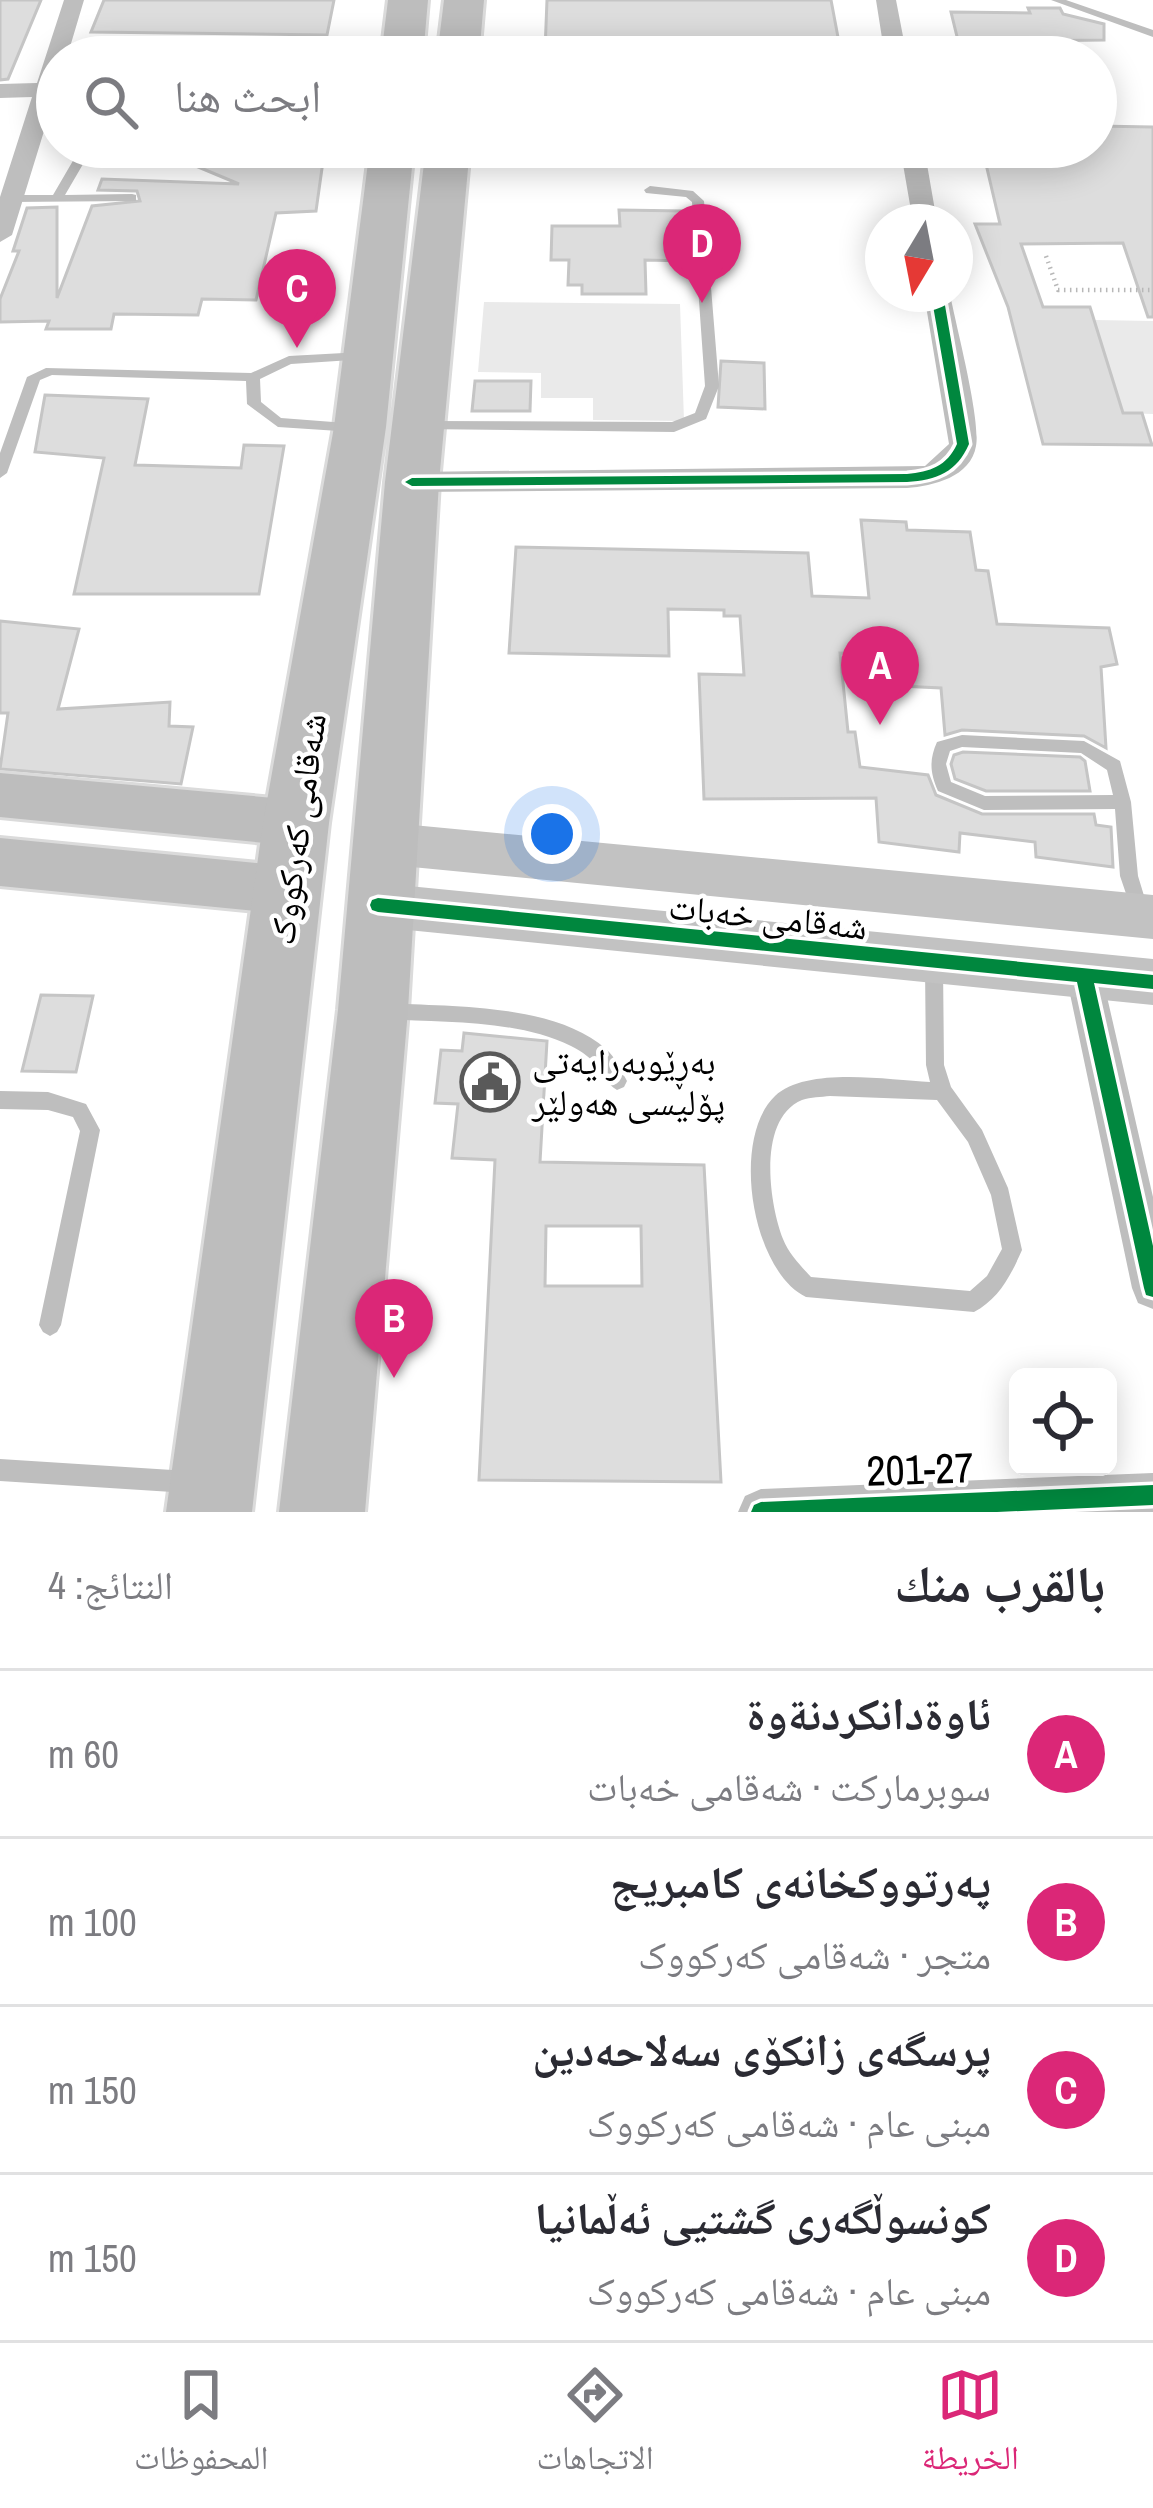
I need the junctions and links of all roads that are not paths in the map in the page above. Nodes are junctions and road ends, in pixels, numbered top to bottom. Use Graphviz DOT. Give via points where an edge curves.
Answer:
graph roads {
  1 [pos="74,0"];
  2 [pos="408,0"];
  3 [pos="464,0"];
  4 [pos="886,0"];
  5 [pos="1056,0"];
  6 [pos="1153,34"];
  7 [pos="61,36"];
  8 [pos="404,36"];
  9 [pos="460,36"];
  10 [pos="892,36"];
  11 [pos="36,90"];
  12 [pos="0,91"];
  13 [pos="36,114"];
  14 [pos="74,168"];
  15 [pos="390,168"];
  16 [pos="446,168"];
  17 [pos="915,168"];
  18 [pos="650,190"];
  19 [pos="56,198"];
  20 [pos="132,198"];
  21 [pos="14,200"];
  22 [pos="922,204"];
  23 [pos="0,235"];
  24 [pos="940,312"];
  25 [pos="370,356"];
  26 [pos="253,377"];
  27 [pos="418,426"];
  28 [pos="360,427"];
  29 [pos="0,473"];
  30 [pos="412,482"];
  31 [pos="0,795"];
  32 [pos="1124,802"];
  33 [pos="260,854"];
  34 [pos="0,862"];
  35 [pos="379,874"];
  36 [pos="1147,917"];
  37 [pos="934,964"];
  38 [pos="1084,975"];
  39 [pos="1153,982"];
  40 [pos="373,1010"];
  41 [pos="617,1081"];
  42 [pos="942,1091"];
  43 [pos="0,1100"];
  44 [pos="1153,1288"];
  45 [pos="50,1325"];
  46 [pos="0,1471"];
  47 [pos="1153,1495"];
  48 [pos="211,1497"];
  49 [pos="822,1511"];
  50 [pos="322,1512"];
  51 [pos="761,1512"];
  1 -- 7 [label="street"];
  2 -- 8 [label="highway"];
  3 -- 9 [label="highway"];
  4 -- 10 [label="street"];
  5 -- 6 [label="lane"];
  11 -- 12 [label="street"];
  13 -- 21 [label="street"];
  14 -- 19 [label="lane"];
  15 -- 25 [label="highway, شەقامی کەرکووک"];
  16 -- 27 [label="highway"];
  17 -- 22 [label="street"];
  18 -- 27 [label="lane" via="698,201 712,386 701,416 674,427"];
  19 -- 20 [label="lane"];
  19 -- 21 [label="lane"];
  21 -- 23 [label="street"];
  24 -- 30 [label="street" via="963,444 940,472"];
  25 -- 26 [label="lane" via="290,359"];
  25 -- 28 [label="highway, شەقامی کەرکووک"];
  26 -- 28 [label="lane" via="254,404 278,422"];
  26 -- 29 [label="lane" via="34,377"];
  27 -- 30 [label="highway"];
  28 -- 33 [label="highway, شەقامی کەرکووک"];
  30 -- 35 [label="highway"];
  31 -- 33 [label="main road"];
  32 -- 32 [label="lane" via="1114,766 1084,747 962,741 943,747 938,764 944,786 984,803"];
  32 -- 36 [label="lane" via="1129,876"];
  33 -- 34 [label="main road"];
  33 -- 48 [label="highway, شەقامی کەرکووک"];
  35 -- 36 [label="street, شەقامی خەبات"];
  35 -- 37 [label="street, شەقامی خەبات"];
  35 -- 40 [label="highway"];
  37 -- 38 [label="street, شەقامی خەبات"];
  37 -- 42 [label="lane"];
  38 -- 39 [label="street, شەقامی خەبات"];
  38 -- 44 [label="street"];
  40 -- 41 [label="lane" via="542,1025 585,1043 612,1064"];
  40 -- 50 [label="highway"];
  42 -- 42 [label="lane" via="975,1136 1001,1195 1012,1250 994,1283 974,1301 806,1287 769,1228 762,1141 772,1111 800,1091"];
  43 -- 45 [label="lane" via="79,1110 90,1130"];
  46 -- 48 [label="lane"];
  47 -- 49 [label="street, 201-27"];
  49 -- 51 [label="street, 201-27"];
}
